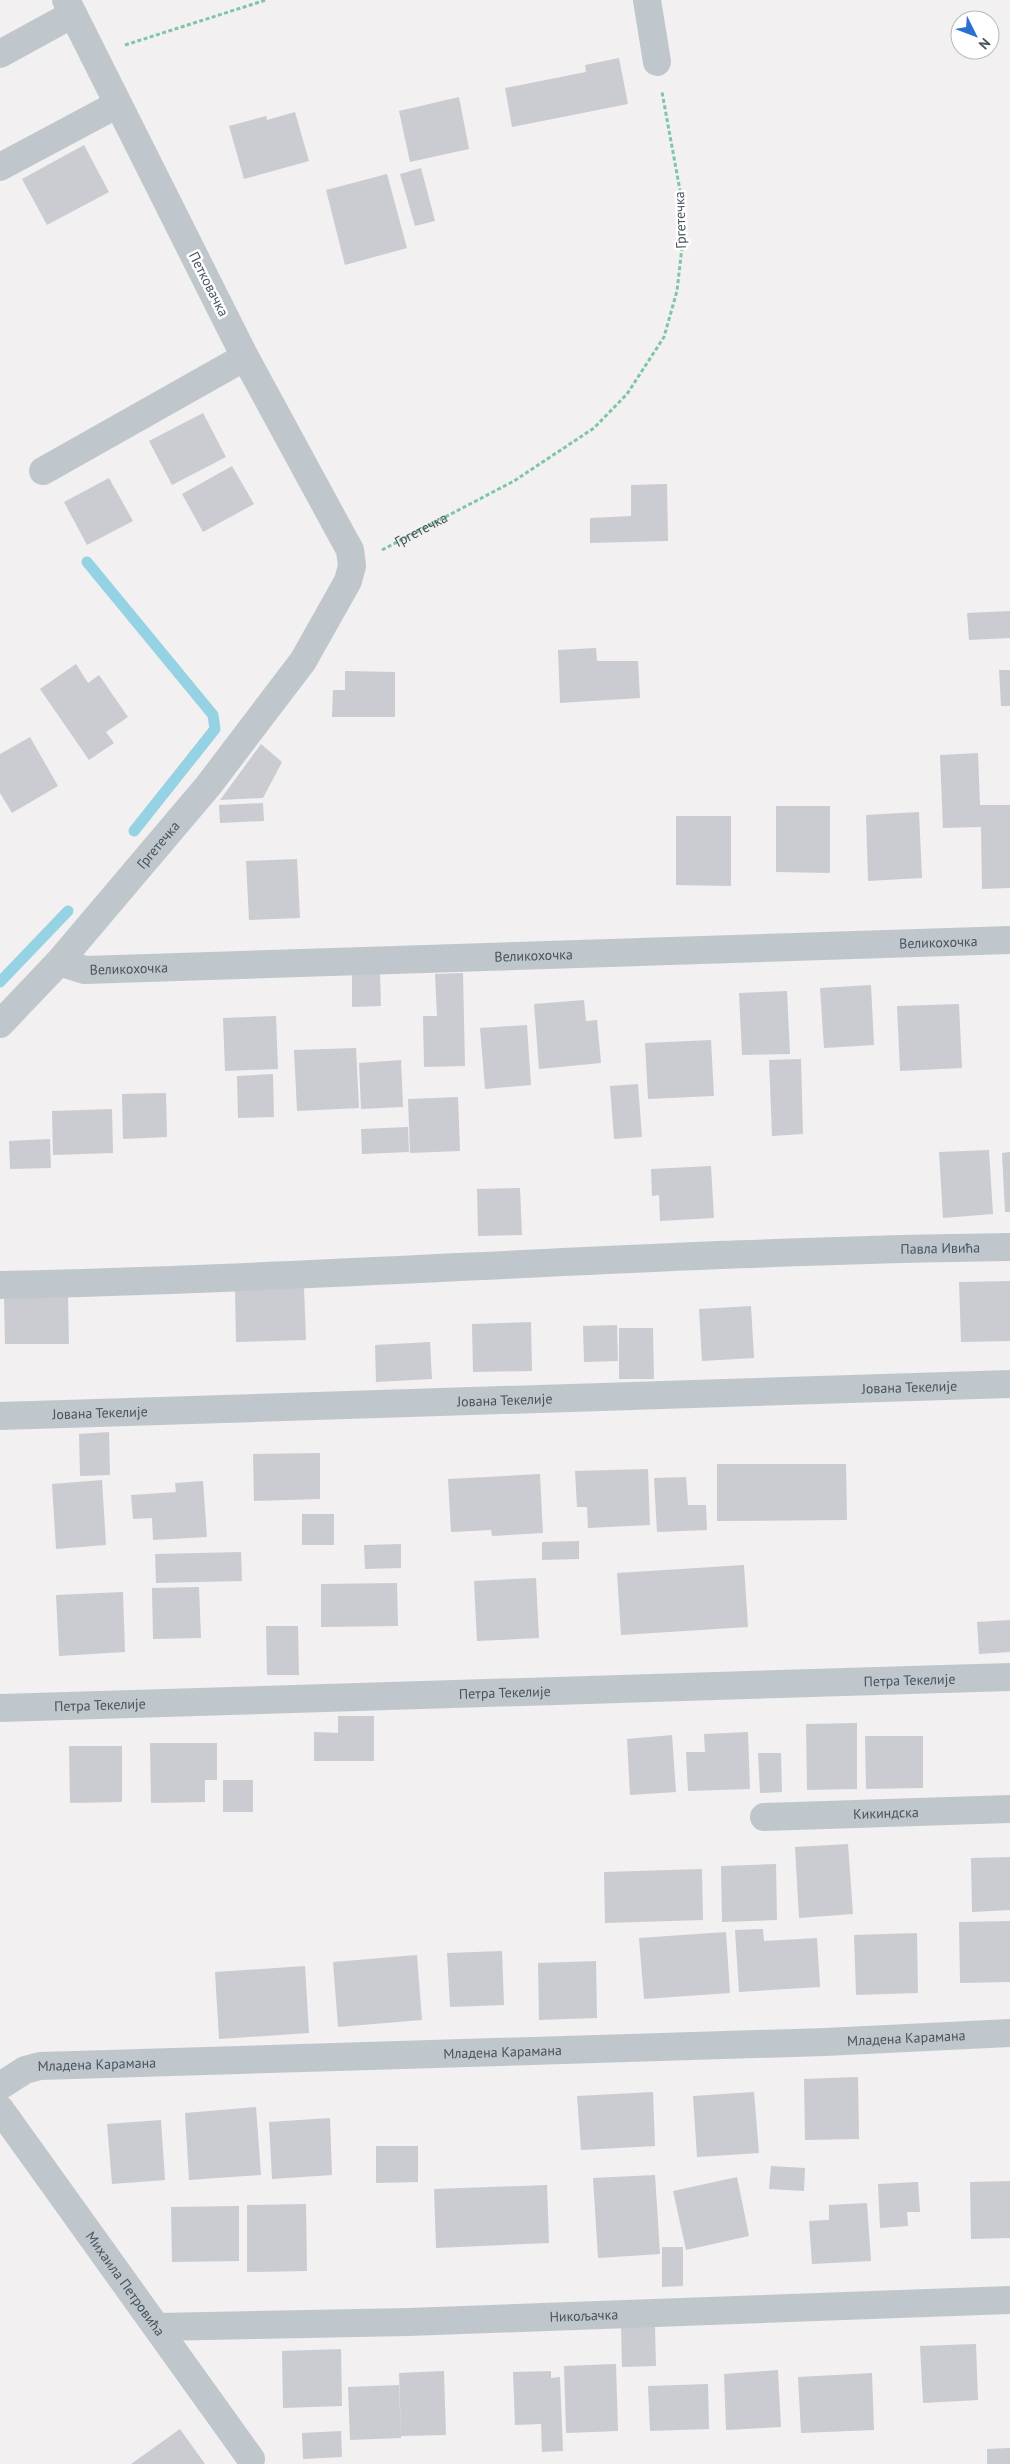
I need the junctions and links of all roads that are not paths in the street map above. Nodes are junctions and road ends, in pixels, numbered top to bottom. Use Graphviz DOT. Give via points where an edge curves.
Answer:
graph roads {
  1 [pos="647,0"];
  2 [pos="70,7"];
  3 [pos="0,54"];
  4 [pos="657,62"];
  5 [pos="118,104"];
  6 [pos="0,167"];
  7 [pos="246,357"];
  8 [pos="43,471"];
  9 [pos="352,566"];
  10 [pos="1010,940"];
  11 [pos="59,962"];
  12 [pos="0,1024"];
  13 [pos="1010,1247"];
  14 [pos="0,1285"];
  15 [pos="1010,1384"];
  16 [pos="0,1416"];
  17 [pos="1010,1677"];
  18 [pos="0,1708"];
  19 [pos="1010,1809"];
  20 [pos="764,1817"];
  21 [pos="1010,2032"];
  22 [pos="0,2086"];
  23 [pos="0,2109"];
  24 [pos="1010,2300"];
  25 [pos="158,2327"];
  26 [pos="251,2459"];
  1 -- 4 [label="street"];
  2 -- 3 [label="street"];
  2 -- 5 [label="street, Петковачка"];
  5 -- 6 [label="street"];
  5 -- 7 [label="street, Петковачка"];
  7 -- 8 [label="street"];
  7 -- 9 [label="street, Петковачка" via="350,550"];
  9 -- 11 [label="street, Гргетечка" via="348,581 303,661 208,786"];
  10 -- 11 [label="street, Великохочка" via="85,970"];
  11 -- 12 [label="street, Гргетечка"];
  13 -- 14 [label="street, Павла Ивића" via="870,1248 148,1282"];
  15 -- 16 [label="street, Јована Текелије"];
  17 -- 18 [label="street, Петра Текелије"];
  19 -- 20 [label="street, Кикиндска"];
  21 -- 22 [label="street, Младена Карамана" via="825,2042 40,2066 25,2070"];
  23 -- 25 [label="street, Михаила Петровића"];
  24 -- 25 [label="street, Никољачка" via="410,2322"];
  25 -- 26 [label="street, Михаила Петровића"];
}
